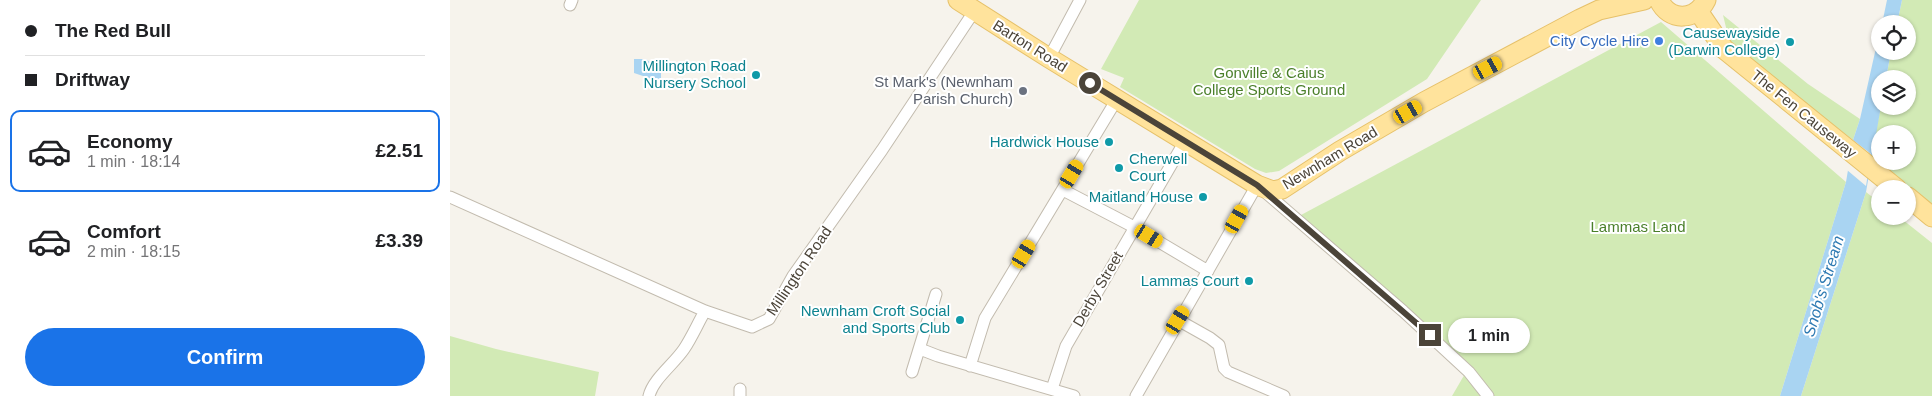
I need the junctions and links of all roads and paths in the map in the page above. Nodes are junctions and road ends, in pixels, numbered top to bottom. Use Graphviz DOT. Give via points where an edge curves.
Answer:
graph roads {
  1 [pos="958,0"];
  2 [pos="1080,0"];
  3 [pos="1644,0"];
  4 [pos="1659,0"];
  5 [pos="1601,4"];
  6 [pos="1702,6"];
  7 [pos="974,10"];
  8 [pos="1049,58"];
  9 [pos="1117,99"];
  10 [pos="1184,141"];
  11 [pos="1886,180"];
  12 [pos="1257,185"];
  13 [pos="1063,190"];
  14 [pos="450,197"];
  15 [pos="1916,204"];
  16 [pos="1932,217"];
  17 [pos="1134,227"];
  18 [pos="1208,271"];
  19 [pos="936,294"];
  20 [pos="705,311"];
  21 [pos="1178,320"];
  22 [pos="920,349"];
  23 [pos="970,366"];
  24 [pos="912,372"];
  25 [pos="1052,389"];
  26 [pos="649,396"];
  27 [pos="1074,396"];
  28 [pos="1136,396"];
  29 [pos="1284,396"];
  30 [pos="1488,396"];
  1 -- 7 [label="main road, Barton Road"];
  2 -- 8 [label="street"];
  3 -- 5 [label="main road, Newnham Road"];
  4 -- 6 [label="main road" via="1667,11 1676,16 1685,16"];
  5 -- 12 [label="main road, Newnham Road" via="1580,19 1424,102 1282,189 1273,191"];
  6 -- 11 [label="main road, The Fen Causeway" via="1724,49"];
  7 -- 8 [label="main road, Barton Road"];
  7 -- 20 [label="street, Millington Road" via="882,150 793,276 768,319 752,327"];
  8 -- 9 [label="main road, Barton Road"];
  9 -- 10 [label="main road, Barton Road"];
  9 -- 13 [label="street"];
  10 -- 12 [label="main road, Barton Road"];
  10 -- 17 [label="street, Derby Street"];
  12 -- 18 [label="street"];
  12 -- 30 [label="street" via="1403,311 1469,372"];
  13 -- 17 [label="street"];
  13 -- 23 [label="street" via="985,318"];
  14 -- 20 [label="street, Millington Road"];
  15 -- 16 [label="main road"];
  17 -- 18 [label="street"];
  17 -- 25 [label="street, Derby Street" via="1066,346"];
  18 -- 21 [label="street"];
  19 -- 22 [label="street"];
  20 -- 26 [label="street" via="685,349 653,386"];
  21 -- 28 [label="street"];
  21 -- 29 [label="street" via="1219,345 1224,368 1228,372"];
  22 -- 23 [label="street"];
  22 -- 24 [label="street"];
  23 -- 25 [label="street"];
  25 -- 27 [label="street"];
}
